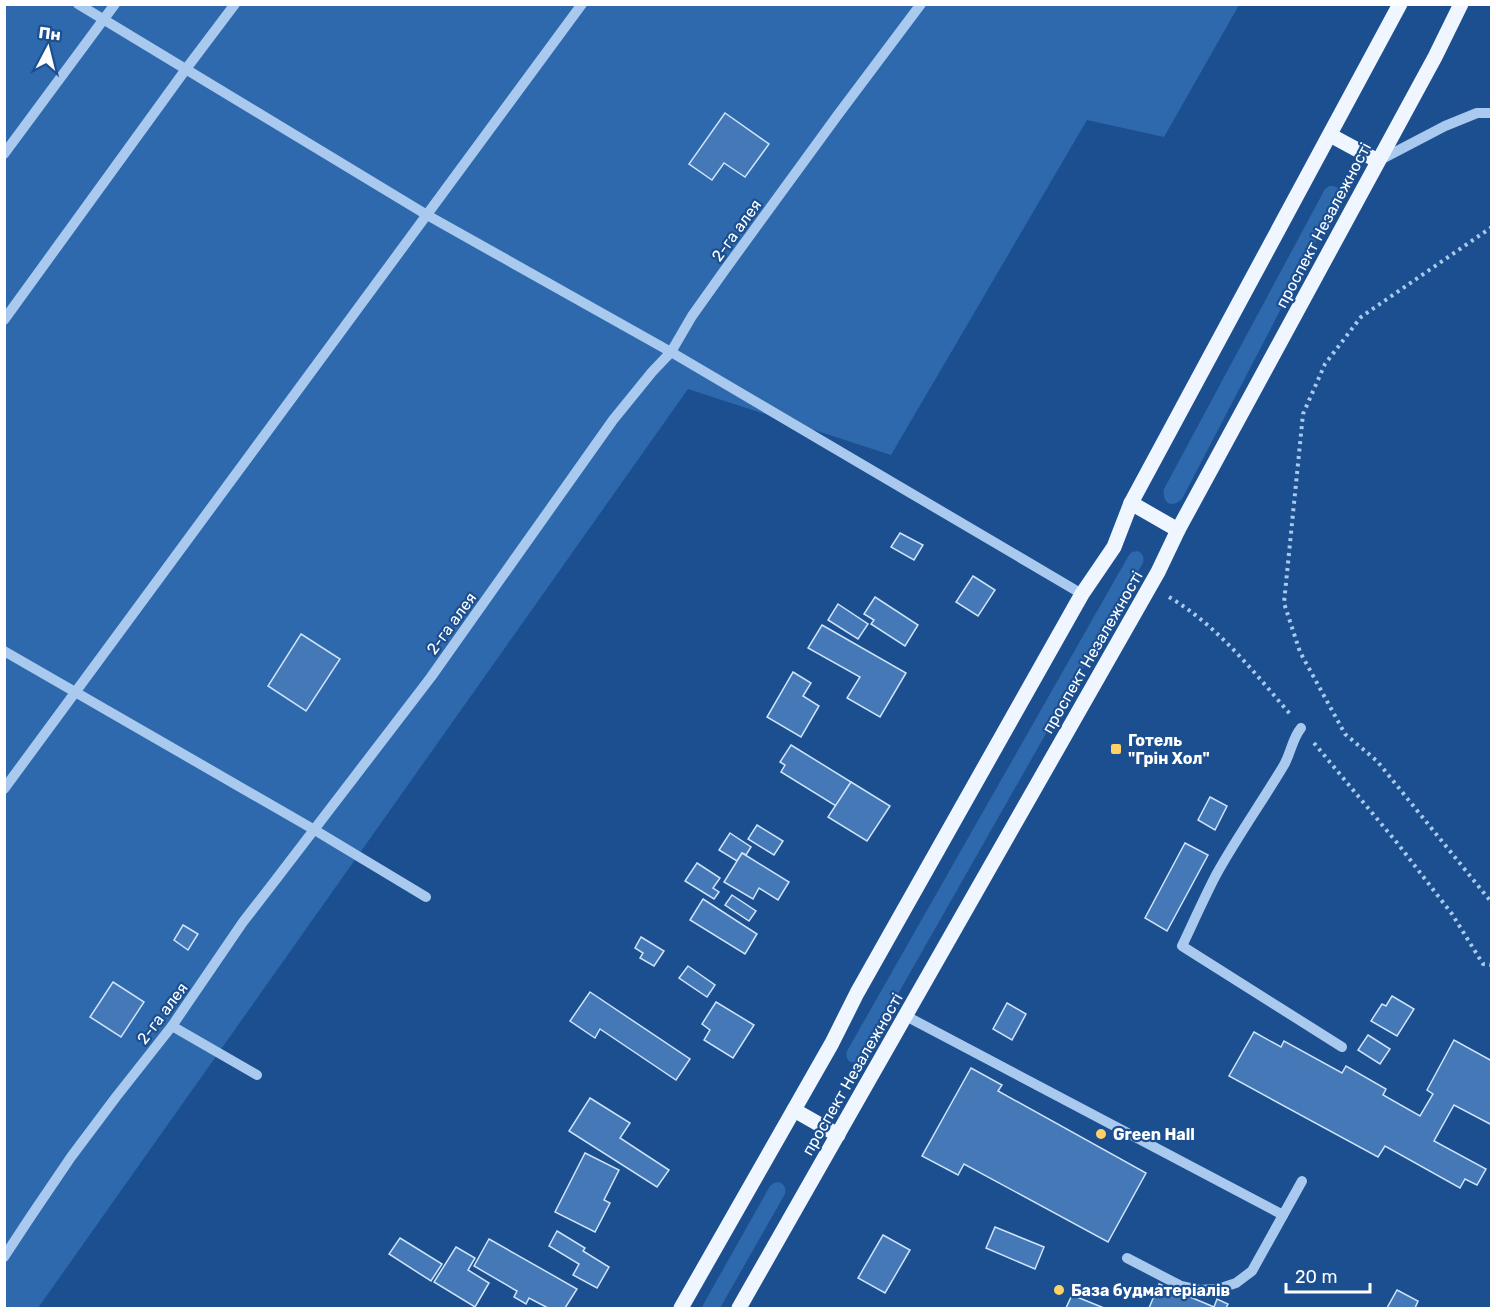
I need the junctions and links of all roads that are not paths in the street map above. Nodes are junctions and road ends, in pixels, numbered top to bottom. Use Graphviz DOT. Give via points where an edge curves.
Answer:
graph roads {
  1 [pos="78,4"];
  2 [pos="115,4"];
  3 [pos="235,4"];
  4 [pos="582,4"];
  5 [pos="921,4"];
  6 [pos="1400,4"];
  7 [pos="1461,4"];
  8 [pos="104,20"];
  9 [pos="186,69"];
  10 [pos="1491,113"];
  11 [pos="1330,135"];
  12 [pos="4,154"];
  13 [pos="1378,162"];
  14 [pos="427,215"];
  15 [pos="4,320"];
  16 [pos="671,352"];
  17 [pos="1131,502"];
  18 [pos="1178,530"];
  19 [pos="1082,594"];
  20 [pos="4,651"];
  21 [pos="75,692"];
  22 [pos="1301,728"];
  23 [pos="4,789"];
  24 [pos="313,829"];
  25 [pos="426,897"];
  26 [pos="906,1016"];
  27 [pos="172,1026"];
  28 [pos="1342,1047"];
  29 [pos="257,1075"];
  30 [pos="794,1110"];
  31 [pos="838,1135"];
  32 [pos="1302,1181"];
  33 [pos="1283,1215"];
  34 [pos="4,1257"];
  35 [pos="1128,1258"];
  36 [pos="681,1308"];
  37 [pos="739,1308"];
  1 -- 8 [label="street"];
  2 -- 8 [label="street"];
  3 -- 9 [label="street"];
  4 -- 14 [label="street"];
  5 -- 16 [label="street, 2-га алея" via="692,316"];
  6 -- 11 [label="main road, проспект Незалежності"];
  7 -- 13 [label="main road, проспект Незалежності"];
  8 -- 9 [label="street"];
  8 -- 12 [label="street"];
  9 -- 14 [label="street"];
  9 -- 15 [label="street"];
  10 -- 13 [label="street" via="1477,113 1445,126"];
  11 -- 13 [label="main road"];
  11 -- 17 [label="main road, проспект Незалежності"];
  13 -- 18 [label="main road, проспект Незалежності"];
  14 -- 16 [label="street"];
  14 -- 21 [label="street"];
  16 -- 19 [label="street"];
  16 -- 24 [label="street, 2-га алея" via="613,420 431,677"];
  17 -- 18 [label="main road"];
  17 -- 19 [label="main road, проспект Незалежності" via="1114,547"];
  18 -- 26 [label="main road, проспект Незалежності"];
  19 -- 30 [label="main road, проспект Незалежності"];
  20 -- 21 [label="street"];
  21 -- 23 [label="street"];
  21 -- 24 [label="street"];
  22 -- 28 [label="street" via="1285,764 1216,875 1182,946"];
  24 -- 25 [label="street"];
  24 -- 27 [label="street, 2-га алея"];
  26 -- 31 [label="main road, проспект Незалежності"];
  26 -- 33 [label="street"];
  27 -- 29 [label="street"];
  27 -- 34 [label="street, 2-га алея" via="71,1157"];
  30 -- 31 [label="main road"];
  30 -- 36 [label="main road, проспект Незалежності"];
  31 -- 37 [label="main road, проспект Незалежності"];
  32 -- 33 [label="street"];
  33 -- 35 [label="street" via="1252,1271 1236,1283 1218,1289 1180,1286"];
}
